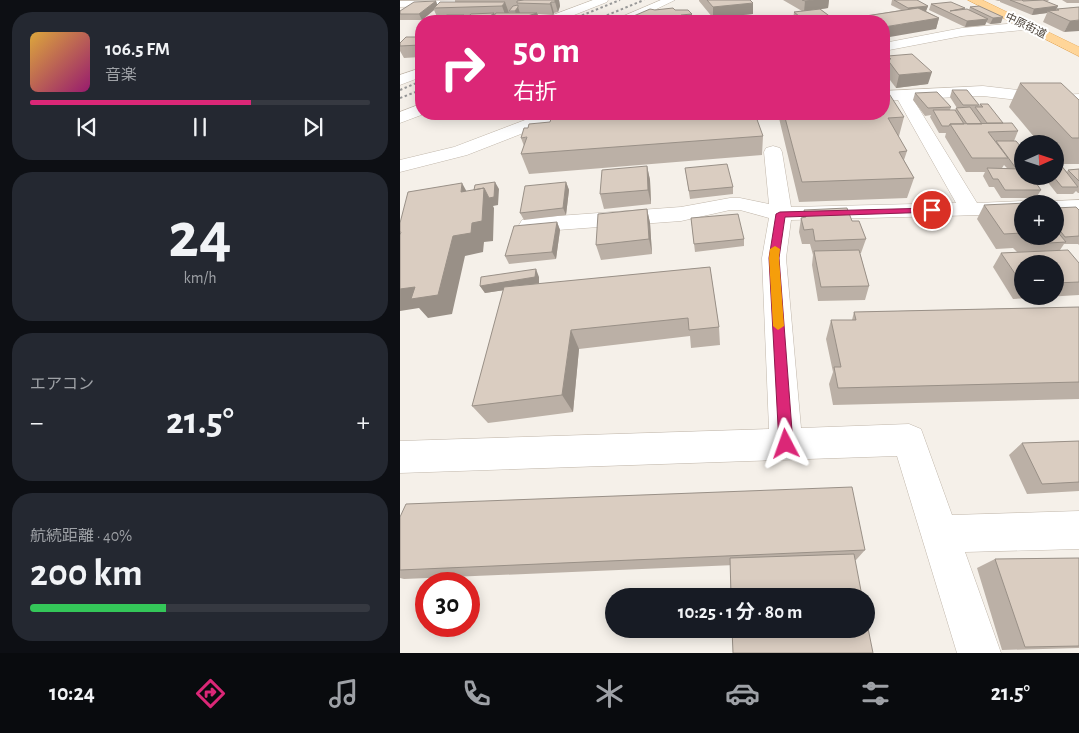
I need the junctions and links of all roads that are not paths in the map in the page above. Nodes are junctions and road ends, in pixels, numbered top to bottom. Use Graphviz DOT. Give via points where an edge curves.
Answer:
graph roads {
  1 [pos="501,0"];
  2 [pos="603,0"];
  3 [pos="641,0"];
  4 [pos="973,0"];
  5 [pos="451,2"];
  6 [pos="666,2"];
  7 [pos="400,4"];
  8 [pos="436,14"];
  9 [pos="564,15"];
  10 [pos="637,15"];
  11 [pos="1041,20"];
  12 [pos="1026,25"];
  13 [pos="890,46"];
  14 [pos="1079,52"];
  15 [pos="415,74"];
  16 [pos="400,80"];
  17 [pos="903,95"];
  18 [pos="890,96"];
  19 [pos="1079,99"];
  20 [pos="415,112"];
  21 [pos="400,118"];
  22 [pos="548,120"];
  23 [pos="773,152"];
  24 [pos="400,166"];
  25 [pos="1079,206"];
  26 [pos="1064,207"];
  27 [pos="1014,208"];
  28 [pos="970,209"];
  29 [pos="780,214"];
  30 [pos="530,225"];
  31 [pos="786,444"];
  32 [pos="402,460"];
  33 [pos="1079,530"];
  34 [pos="940,534"];
  35 [pos="979,653"];
  1 -- 5 [label="street"];
  2 -- 9 [label="street"];
  3 -- 6 [label="street"];
  4 -- 12 [label="main road, 中原街道"];
  5 -- 7 [label="street"];
  5 -- 8 [label="street"];
  6 -- 10 [label="street"];
  11 -- 12 [label="street"];
  12 -- 13 [label="street" via="962,32"];
  12 -- 14 [label="main road, 中原街道"];
  15 -- 16 [label="street"];
  17 -- 18 [label="street"];
  17 -- 19 [label="street" via="982,91"];
  17 -- 28 [label="street"];
  20 -- 21 [label="street"];
  22 -- 24 [label="street" via="460,151"];
  23 -- 29 [label="street"];
  25 -- 26 [label="street"];
  27 -- 28 [label="street"];
  28 -- 29 [label="street"];
  29 -- 30 [label="street" via="730,204 681,214"];
  29 -- 31 [label="street" via="774,258"];
  31 -- 32 [label="street"];
  31 -- 34 [label="street" via="909,440"];
  33 -- 34 [label="street"];
  34 -- 35 [label="street"];
}
